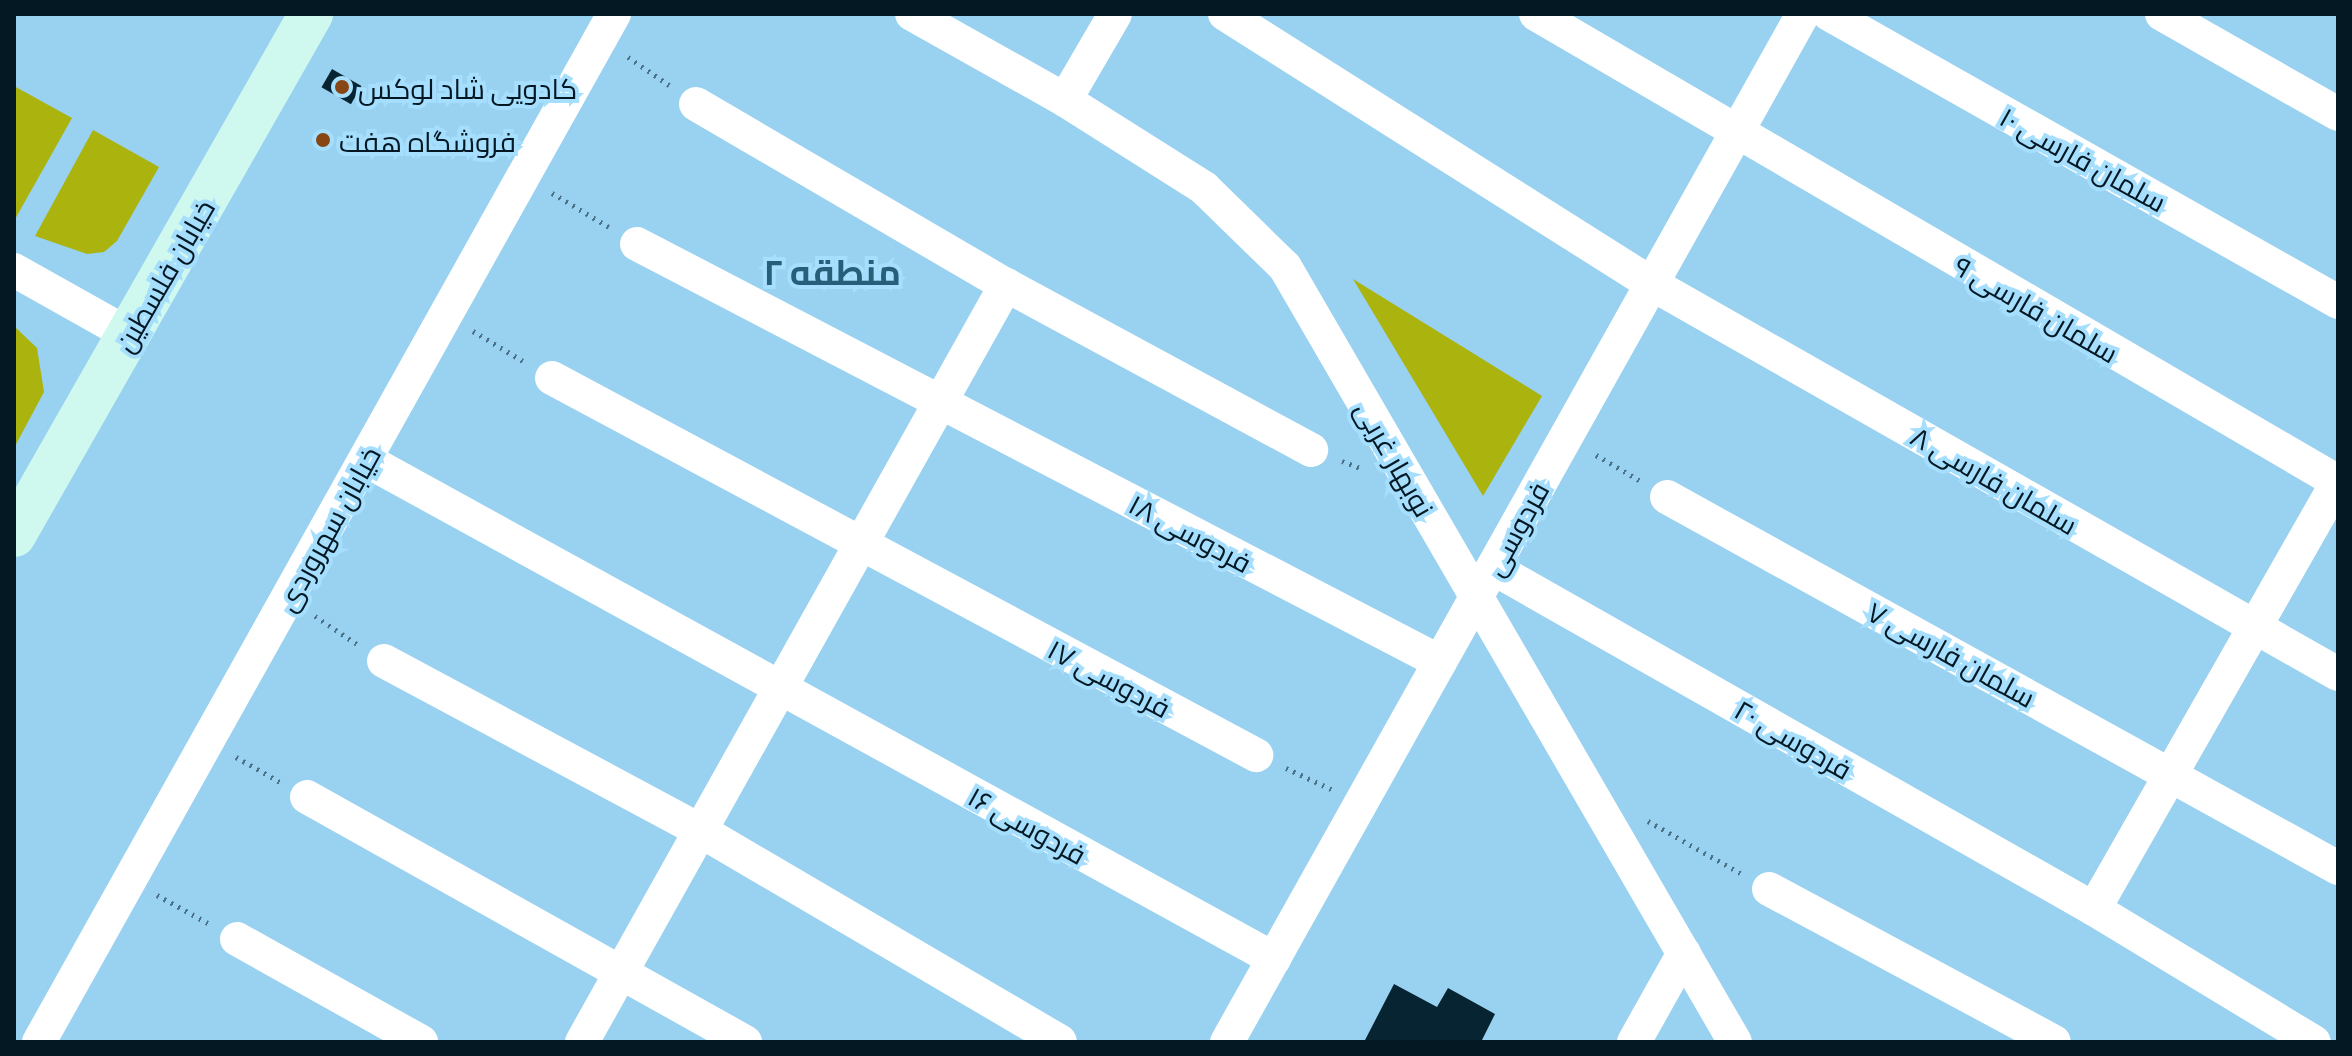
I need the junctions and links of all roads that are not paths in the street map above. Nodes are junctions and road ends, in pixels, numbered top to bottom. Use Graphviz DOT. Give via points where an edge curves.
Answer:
graph roads {
  1 [pos="311,14"];
  2 [pos="912,14"];
  3 [pos="1115,14"];
  4 [pos="1225,14"];
  5 [pos="1536,14"];
  6 [pos="1803,14"];
  7 [pos="1829,14"];
  8 [pos="2162,14"];
  9 [pos="608,26"];
  10 [pos="1065,100"];
  11 [pos="696,104"];
  12 [pos="2338,114"];
  13 [pos="1736,134"];
  14 [pos="637,244"];
  15 [pos="14,270"];
  16 [pos="1652,284"];
  17 [pos="1006,285"];
  18 [pos="2338,302"];
  19 [pos="130,335"];
  20 [pos="552,378"];
  21 [pos="942,402"];
  22 [pos="1311,450"];
  23 [pos="366,460"];
  24 [pos="2338,482"];
  25 [pos="1667,497"];
  26 [pos="14,535"];
  27 [pos="863,543"];
  28 [pos="1485,582"];
  29 [pos="2255,627"];
  30 [pos="384,661"];
  31 [pos="1440,662"];
  32 [pos="2338,674"];
  33 [pos="781,688"];
  34 [pos="1256,755"];
  35 [pos="2171,774"];
  36 [pos="307,797"];
  37 [pos="701,831"];
  38 [pos="2338,868"];
  39 [pos="1769,889"];
  40 [pos="2094,909"];
  41 [pos="237,939"];
  42 [pos="1684,953"];
  43 [pos="1274,959"];
  44 [pos="621,972"];
  45 [pos="2037,1038"];
  46 [pos="39,1042"];
  47 [pos="421,1042"];
  48 [pos="582,1042"];
  49 [pos="745,1042"];
  50 [pos="1060,1042"];
  51 [pos="1227,1042"];
  52 [pos="1634,1042"];
  53 [pos="1735,1042"];
  54 [pos="2314,1042"];
  1 -- 19 [label="main road, خیابان فلسطین"];
  2 -- 10 [label="street, نوبهار غربی"];
  3 -- 10 [label="street"];
  4 -- 16 [label="street, سلمان فارسی ۸"];
  5 -- 13 [label="street, سلمان فارسی ۹"];
  6 -- 13 [label="street, فردوسی"];
  7 -- 18 [label="street, سلمان فارسی ۱۰"];
  8 -- 12 [label="street"];
  9 -- 23 [label="street, خیابان سهروردی"];
  10 -- 28 [label="street, نوبهار غربی" via="1204,188 1285,267"];
  11 -- 17 [label="street"];
  13 -- 16 [label="street, فردوسی"];
  13 -- 24 [label="street, سلمان فارسی ۹"];
  14 -- 21 [label="street, فردوسی ۱۸"];
  15 -- 19 [label="street"];
  16 -- 28 [label="street, فردوسی"];
  16 -- 29 [label="street, سلمان فارسی ۸"];
  17 -- 21 [label="street"];
  17 -- 22 [label="street"];
  19 -- 26 [label="main road, خیابان فلسطین"];
  20 -- 27 [label="street, فردوسی ۱۷"];
  21 -- 27 [label="street"];
  21 -- 31 [label="street, فردوسی ۱۸"];
  23 -- 33 [label="street, فردوسی ۱۶"];
  23 -- 46 [label="street, خیابان سهروردی"];
  24 -- 29 [label="street"];
  25 -- 35 [label="street, سلمان فارسی ۷"];
  27 -- 33 [label="street"];
  27 -- 34 [label="street, فردوسی ۱۷"];
  28 -- 31 [label="street, فردوسی"];
  28 -- 40 [label="street, فردوسی ۲۰"];
  28 -- 42 [label="street, نوبهار غربی"];
  29 -- 32 [label="street, سلمان فارسی ۸"];
  29 -- 35 [label="street"];
  30 -- 37 [label="street"];
  31 -- 43 [label="street, فردوسی"];
  33 -- 37 [label="street"];
  33 -- 43 [label="street, فردوسی ۱۶"];
  35 -- 38 [label="street, سلمان فارسی ۷"];
  35 -- 40 [label="street"];
  36 -- 44 [label="street"];
  37 -- 44 [label="street"];
  37 -- 50 [label="street"];
  39 -- 45 [label="street"];
  40 -- 54 [label="street, فردوسی ۲۰"];
  41 -- 47 [label="street"];
  42 -- 52 [label="street"];
  42 -- 53 [label="street, نوبهار غربی"];
  43 -- 51 [label="street, فردوسی"];
  44 -- 48 [label="street"];
  44 -- 49 [label="street"];
}
